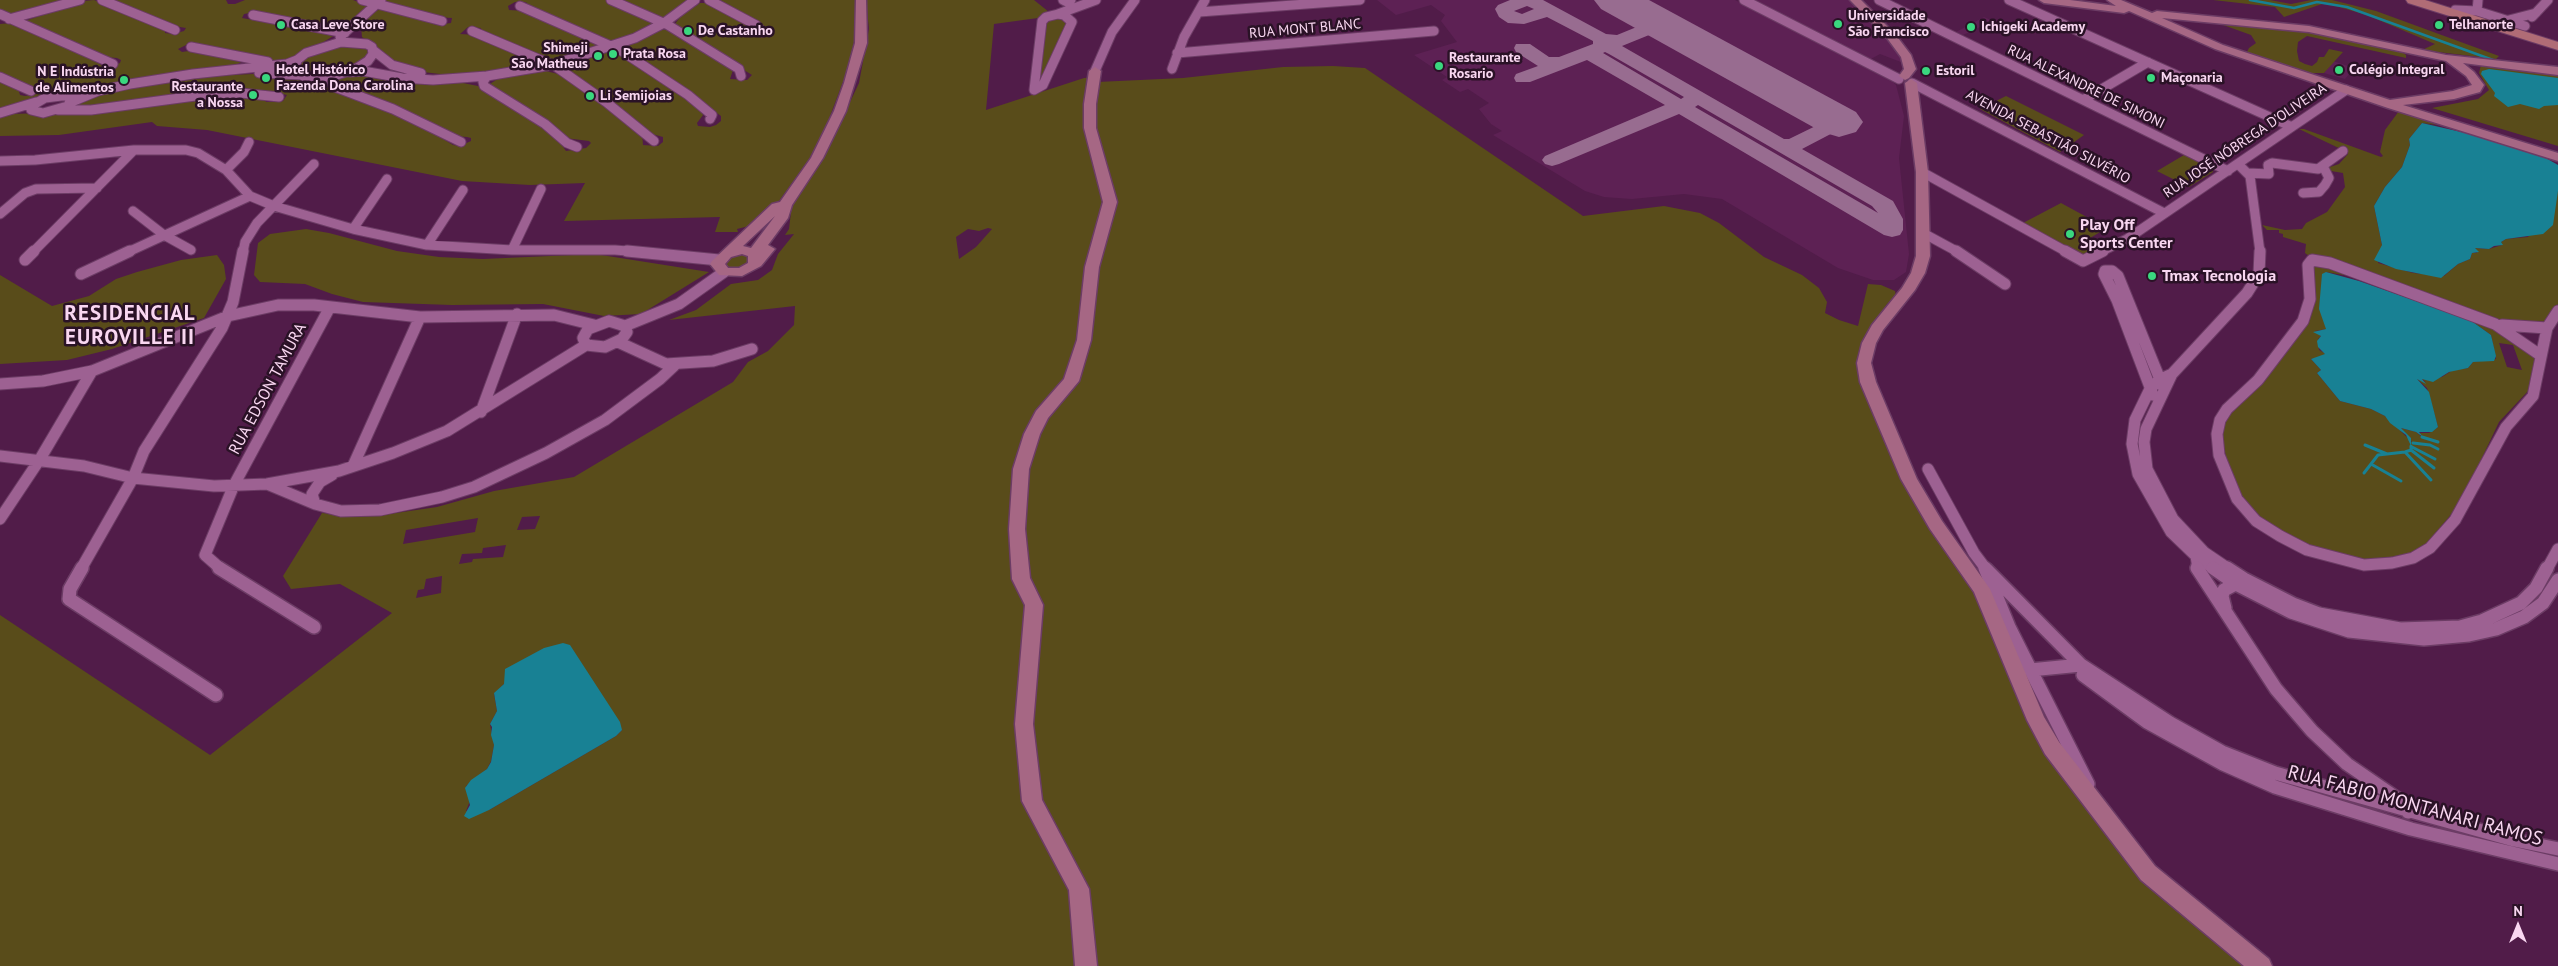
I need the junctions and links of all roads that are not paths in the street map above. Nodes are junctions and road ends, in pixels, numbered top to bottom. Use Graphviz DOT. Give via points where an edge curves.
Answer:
graph roads {
  1 [pos="80,0"];
  2 [pos="102,0"];
  3 [pos="362,0"];
  4 [pos="611,0"];
  5 [pos="695,0"];
  6 [pos="709,0"];
  7 [pos="861,0"];
  8 [pos="1064,0"];
  9 [pos="1071,0"];
  10 [pos="1096,0"];
  11 [pos="1136,0"];
  12 [pos="1205,0"];
  13 [pos="1360,0"];
  14 [pos="1744,0"];
  15 [pos="1855,0"];
  16 [pos="1879,0"];
  17 [pos="2009,0"];
  18 [pos="2044,0"];
  19 [pos="2412,0"];
  20 [pos="2424,0"];
  21 [pos="2478,0"];
  22 [pos="2548,0"];
  23 [pos="379,2"];
  24 [pos="2025,4"];
  25 [pos="2110,5"];
  26 [pos="520,6"];
  27 [pos="2455,10"];
  28 [pos="2477,11"];
  29 [pos="1199,12"];
  30 [pos="2536,13"];
  31 [pos="0,14"];
  32 [pos="1058,14"];
  33 [pos="253,15"];
  34 [pos="2159,18"];
  35 [pos="11,19"];
  36 [pos="2507,20"];
  37 [pos="0,21"];
  38 [pos="442,21"];
  39 [pos="2491,21"];
  40 [pos="664,23"];
  41 [pos="356,25"];
  42 [pos="2527,29"];
  43 [pos="175,30"];
  44 [pos="472,30"];
  45 [pos="1434,30"];
  46 [pos="762,32"];
  47 [pos="345,33"];
  48 [pos="361,42"];
  49 [pos="2558,42"];
  50 [pos="326,45"];
  51 [pos="2558,46"];
  52 [pos="191,47"];
  53 [pos="612,47"];
  54 [pos="373,50"];
  55 [pos="1177,53"];
  56 [pos="248,58"];
  57 [pos="2446,58"];
  58 [pos="297,60"];
  59 [pos="2478,61"];
  60 [pos="2148,62"];
  61 [pos="113,64"];
  62 [pos="278,65"];
  63 [pos="552,65"];
  64 [pos="1172,69"];
  65 [pos="226,70"];
  66 [pos="1095,71"];
  67 [pos="2558,71"];
  68 [pos="350,72"];
  69 [pos="2470,74"];
  70 [pos="302,75"];
  71 [pos="330,76"];
  72 [pos="487,76"];
  73 [pos="742,76"];
  74 [pos="0,77"];
  75 [pos="460,78"];
  76 [pos="1907,81"];
  77 [pos="2346,90"];
  78 [pos="31,91"];
  79 [pos="279,97"];
  80 [pos="68,100"];
  81 [pos="2082,100"];
  82 [pos="36,102"];
  83 [pos="2394,104"];
  84 [pos="58,110"];
  85 [pos="32,112"];
  86 [pos="2,113"];
  87 [pos="710,120"];
  88 [pos="2290,126"];
  89 [pos="654,141"];
  90 [pos="249,142"];
  91 [pos="461,142"];
  92 [pos="577,147"];
  93 [pos="134,150"];
  94 [pos="2343,151"];
  95 [pos="2558,152"];
  96 [pos="2558,157"];
  97 [pos="0,161"];
  98 [pos="314,164"];
  99 [pos="2238,164"];
  100 [pos="2323,166"];
  101 [pos="226,170"];
  102 [pos="2228,171"];
  103 [pos="1922,172"];
  104 [pos="2248,173"];
  105 [pos="387,179"];
  106 [pos="97,188"];
  107 [pos="540,189"];
  108 [pos="463,190"];
  109 [pos="2303,193"];
  110 [pos="250,196"];
  111 [pos="274,206"];
  112 [pos="133,211"];
  113 [pos="2164,213"];
  114 [pos="0,214"];
  115 [pos="782,214"];
  116 [pos="353,229"];
  117 [pos="1923,233"];
  118 [pos="164,235"];
  119 [pos="427,245"];
  120 [pos="191,250"];
  121 [pos="512,250"];
  122 [pos="752,254"];
  123 [pos="25,260"];
  124 [pos="723,262"];
  125 [pos="81,274"];
  126 [pos="2004,284"];
  127 [pos="330,307"];
  128 [pos="2558,311"];
  129 [pos="516,314"];
  130 [pos="228,316"];
  131 [pos="420,317"];
  132 [pos="2495,324"];
  133 [pos="594,325"];
  134 [pos="625,326"];
  135 [pos="2547,328"];
  136 [pos="618,342"];
  137 [pos="586,345"];
  138 [pos="752,349"];
  139 [pos="2540,355"];
  140 [pos="676,364"];
  141 [pos="92,371"];
  142 [pos="2172,374"];
  143 [pos="2159,380"];
  144 [pos="0,384"];
  145 [pos="2150,389"];
  146 [pos="2165,390"];
  147 [pos="2158,402"];
  148 [pos="481,412"];
  149 [pos="0,456"];
  150 [pos="40,459"];
  151 [pos="353,466"];
  152 [pos="1928,469"];
  153 [pos="339,471"];
  154 [pos="133,478"];
  155 [pos="267,484"];
  156 [pos="234,485"];
  157 [pos="314,504"];
  158 [pos="0,519"];
  159 [pos="2558,549"];
  160 [pos="2199,559"];
  161 [pos="1986,569"];
  162 [pos="2558,580"];
  163 [pos="2240,582"];
  164 [pos="2227,615"];
  165 [pos="314,627"];
  166 [pos="2077,666"];
  167 [pos="2030,670"];
  168 [pos="216,695"];
  169 [pos="2408,811"];
  170 [pos="2103,815"];
  171 [pos="2411,829"];
  172 [pos="2558,849"];
  173 [pos="2558,864"];
  174 [pos="1086,966"];
  175 [pos="2262,966"];
  1 -- 35 [label="street"];
  2 -- 43 [label="street"];
  3 -- 23 [label="street"];
  4 -- 40 [label="street"];
  5 -- 40 [label="street"];
  6 -- 46 [label="street" via="756,24"];
  7 -- 115 [label="street" via="862,37 847,92 823,147"];
  8 -- 9 [label="street"];
  10 -- 32 [label="street"];
  11 -- 66 [label="street" via="1112,32"];
  12 -- 29 [label="street"];
  13 -- 29 [label="street"];
  14 -- 76 [label="street, AVENIDA SEBASTIÃO SILVÉRIO"];
  15 -- 76 [label="street" via="1907,57 1910,69"];
  16 -- 81 [label="street, RUA ALEXANDRE DE SIMONI"];
  17 -- 24 [label="street"];
  18 -- 25 [label="street"];
  19 -- 51 [label="main road"];
  20 -- 27 [label="main road"];
  21 -- 28 [label="street"];
  22 -- 30 [label="street"];
  23 -- 38 [label="street"];
  23 -- 41 [label="street"];
  24 -- 60 [label="street"];
  25 -- 34 [label="street"];
  26 -- 53 [label="street"];
  27 -- 28 [label="street"];
  27 -- 39 [label="main road"];
  28 -- 36 [label="street"];
  29 -- 55 [label="street"];
  30 -- 36 [label="street"];
  30 -- 42 [label="street"];
  31 -- 35 [label="street"];
  32 -- 32 [label="street" via="1042,21 1034,90 1043,85 1072,22"];
  33 -- 47 [label="street"];
  34 -- 57 [label="street" via="2309,29"];
  34 -- 77 [label="street" via="2219,47"];
  35 -- 37 [label="street"];
  35 -- 61 [label="street"];
  36 -- 39 [label="street"];
  36 -- 42 [label="street"];
  39 -- 42 [label="main road"];
  40 -- 53 [label="street"];
  40 -- 73 [label="street" via="739,69"];
  41 -- 47 [label="street"];
  41 -- 48 [label="street"];
  42 -- 49 [label="main road"];
  44 -- 63 [label="street"];
  45 -- 55 [label="street, RUA MONT BLANC"];
  47 -- 50 [label="street"];
  48 -- 50 [label="street"];
  48 -- 54 [label="street"];
  50 -- 58 [label="street"];
  52 -- 56 [label="street"];
  53 -- 63 [label="street"];
  53 -- 87 [label="street" via="688,95 712,115"];
  54 -- 68 [label="street" via="368,61"];
  54 -- 75 [label="street" via="383,60 405,70"];
  55 -- 64 [label="street"];
  56 -- 62 [label="street"];
  56 -- 65 [label="street"];
  57 -- 59 [label="street"];
  57 -- 69 [label="street"];
  58 -- 62 [label="street"];
  58 -- 70 [label="street" via="295,69"];
  59 -- 67 [label="street"];
  59 -- 69 [label="street" via="2469,66"];
  60 -- 81 [label="street"];
  60 -- 88 [label="street"];
  62 -- 65 [label="street"];
  63 -- 72 [label="street"];
  63 -- 89 [label="street" via="606,102"];
  65 -- 70 [label="street"];
  65 -- 80 [label="street" via="161,78"];
  66 -- 174 [label="street" via="1090,128 1110,202 1092,267 1084,340 1071,381 1041,415 1032,434 1021,469 1017,529 1020,579 1034,605 1024,724 1032,801 1079,890"];
  68 -- 71 [label="street"];
  68 -- 75 [label="street" via="363,70 419,79"];
  69 -- 83 [label="street" via="2478,85 2470,92"];
  70 -- 71 [label="street"];
  71 -- 91 [label="street" via="330,83 335,88 393,109"];
  72 -- 75 [label="street"];
  72 -- 92 [label="street" via="484,86"];
  74 -- 78 [label="street"];
  76 -- 103 [label="street"];
  76 -- 113 [label="street, AVENIDA SEBASTIÃO SILVÉRIO"];
  77 -- 83 [label="street"];
  77 -- 88 [label="street, RUA JOSÉ NÓBREGA D'OLIVEIRA"];
  79 -- 84 [label="street" via="249,93 210,94 91,110"];
  80 -- 82 [label="street" via="55,96"];
  80 -- 84 [label="street"];
  81 -- 102 [label="street, RUA ALEXANDRE DE SIMONI"];
  82 -- 85 [label="street"];
  82 -- 86 [label="street"];
  83 -- 95 [label="street"];
  83 -- 96 [label="street"];
  84 -- 85 [label="street"];
  85 -- 86 [label="street"];
  88 -- 99 [label="street, RUA JOSÉ NÓBREGA D'OLIVEIRA"];
  90 -- 101 [label="street"];
  93 -- 97 [label="street"];
  93 -- 101 [label="street" via="186,150 198,153"];
  93 -- 106 [label="street"];
  94 -- 100 [label="street"];
  98 -- 111 [label="street"];
  99 -- 102 [label="street, RUA JOSÉ NÓBREGA D'OLIVEIRA"];
  99 -- 104 [label="street"];
  100 -- 104 [label="street" via="2315,170 2270,163 2270,174"];
  100 -- 109 [label="street" via="2328,178 2325,185 2319,192"];
  101 -- 110 [label="street"];
  102 -- 113 [label="street, RUA JOSÉ NÓBREGA D'OLIVEIRA"];
  103 -- 113 [label="street, RUA JOSÉ NÓBREGA D'OLIVEIRA" via="2083,261 2127,239"];
  103 -- 117 [label="street"];
  104 -- 142 [label="street" via="2260,246 2260,274"];
  105 -- 116 [label="street"];
  106 -- 114 [label="street" via="36,189 25,193"];
  106 -- 123 [label="street"];
  107 -- 121 [label="street"];
  108 -- 119 [label="street"];
  110 -- 111 [label="street"];
  110 -- 118 [label="street"];
  111 -- 116 [label="street"];
  111 -- 130 [label="street" via="257,223 245,242"];
  112 -- 118 [label="street"];
  115 -- 122 [label="street"];
  115 -- 122 [label="street" via="784,232 770,246"];
  115 -- 124 [label="street" via="777,207"];
  116 -- 119 [label="street"];
  117 -- 126 [label="street"];
  117 -- 170 [label="street" via="1923,256 1918,273 1869,343 1864,363 1868,382 1909,479 1981,589 2036,720 2052,748"];
  118 -- 120 [label="street"];
  118 -- 125 [label="street"];
  119 -- 121 [label="street"];
  121 -- 124 [label="street" via="615,250"];
  122 -- 124 [label="street"];
  122 -- 124 [label="street" via="742,272"];
  124 -- 134 [label="street" via="679,304"];
  127 -- 130 [label="street" via="278,305"];
  127 -- 131 [label="street"];
  127 -- 156 [label="street, RUA EDSON TAMURA"];
  128 -- 135 [label="street"];
  129 -- 131 [label="street"];
  129 -- 133 [label="street" via="554,315"];
  129 -- 148 [label="street"];
  130 -- 141 [label="street"];
  130 -- 154 [label="street" via="144,452"];
  131 -- 151 [label="street"];
  132 -- 135 [label="street"];
  132 -- 139 [label="street"];
  132 -- 139 [label="street" via="2325,261 2310,261 2310,299 2303,322 2258,380 2227,409 2220,420 2217,434 2219,455 2237,499 2256,521 2307,550 2364,564 2413,558 2430,548 2455,520 2506,427 2533,396"];
  133 -- 134 [label="street" via="609,321"];
  133 -- 137 [label="street" via="583,338"];
  134 -- 136 [label="street" via="627,332"];
  135 -- 139 [label="street"];
  136 -- 137 [label="street" via="598,348"];
  136 -- 140 [label="street" via="666,364"];
  137 -- 148 [label="street"];
  138 -- 140 [label="street" via="713,361"];
  140 -- 157 [label="street" via="605,420 546,453 474,487 410,506 380,510 341,511"];
  141 -- 144 [label="street" via="43,381"];
  141 -- 150 [label="street"];
  142 -- 143 [label="street"];
  142 -- 146 [label="street"];
  143 -- 145 [label="street"];
  143 -- 145 [label="street" via="2118,276 2112,271 2105,271"];
  143 -- 146 [label="street"];
  145 -- 147 [label="street"];
  145 -- 160 [label="street" via="2135,420 2132,444 2138,474 2171,532"];
  146 -- 147 [label="street"];
  147 -- 160 [label="street" via="2146,429 2147,469 2173,519"];
  148 -- 151 [label="street" via="448,431 393,454"];
  149 -- 150 [label="street"];
  150 -- 154 [label="street"];
  150 -- 158 [label="street"];
  151 -- 153 [label="street"];
  152 -- 161 [label="street"];
  153 -- 155 [label="street"];
  153 -- 157 [label="street" via="320,482 312,494"];
  154 -- 156 [label="street" via="178,484"];
  154 -- 168 [label="street" via="70,589 69,599"];
  155 -- 156 [label="street"];
  155 -- 157 [label="street"];
  156 -- 165 [label="street, RUA EDSON TAMURA" via="205,555 213,564"];
  159 -- 163 [label="street" via="2536,588 2522,603 2460,627 2400,629 2347,621 2293,604"];
  160 -- 163 [label="street"];
  160 -- 164 [label="street"];
  161 -- 166 [label="street, RUA FABIO MONTANARI RAMOS"];
  161 -- 167 [label="street"];
  162 -- 163 [label="street" via="2543,603 2513,623 2481,634 2424,638 2376,635 2319,622 2284,608"];
  163 -- 164 [label="street" via="2223,592"];
  164 -- 169 [label="street" via="2276,689 2312,731 2347,764 2398,799"];
  166 -- 167 [label="street"];
  166 -- 169 [label="street, RUA FABIO MONTANARI RAMOS" via="2222,752 2275,773"];
  166 -- 171 [label="street, RUA FABIO MONTANARI RAMOS" via="2147,722 2223,764 2275,788"];
  167 -- 170 [label="street"];
  169 -- 171 [label="street"];
  169 -- 172 [label="street, RUA FABIO MONTANARI RAMOS"];
  170 -- 175 [label="street" via="2148,873"];
  171 -- 173 [label="street, RUA FABIO MONTANARI RAMOS"];
}
